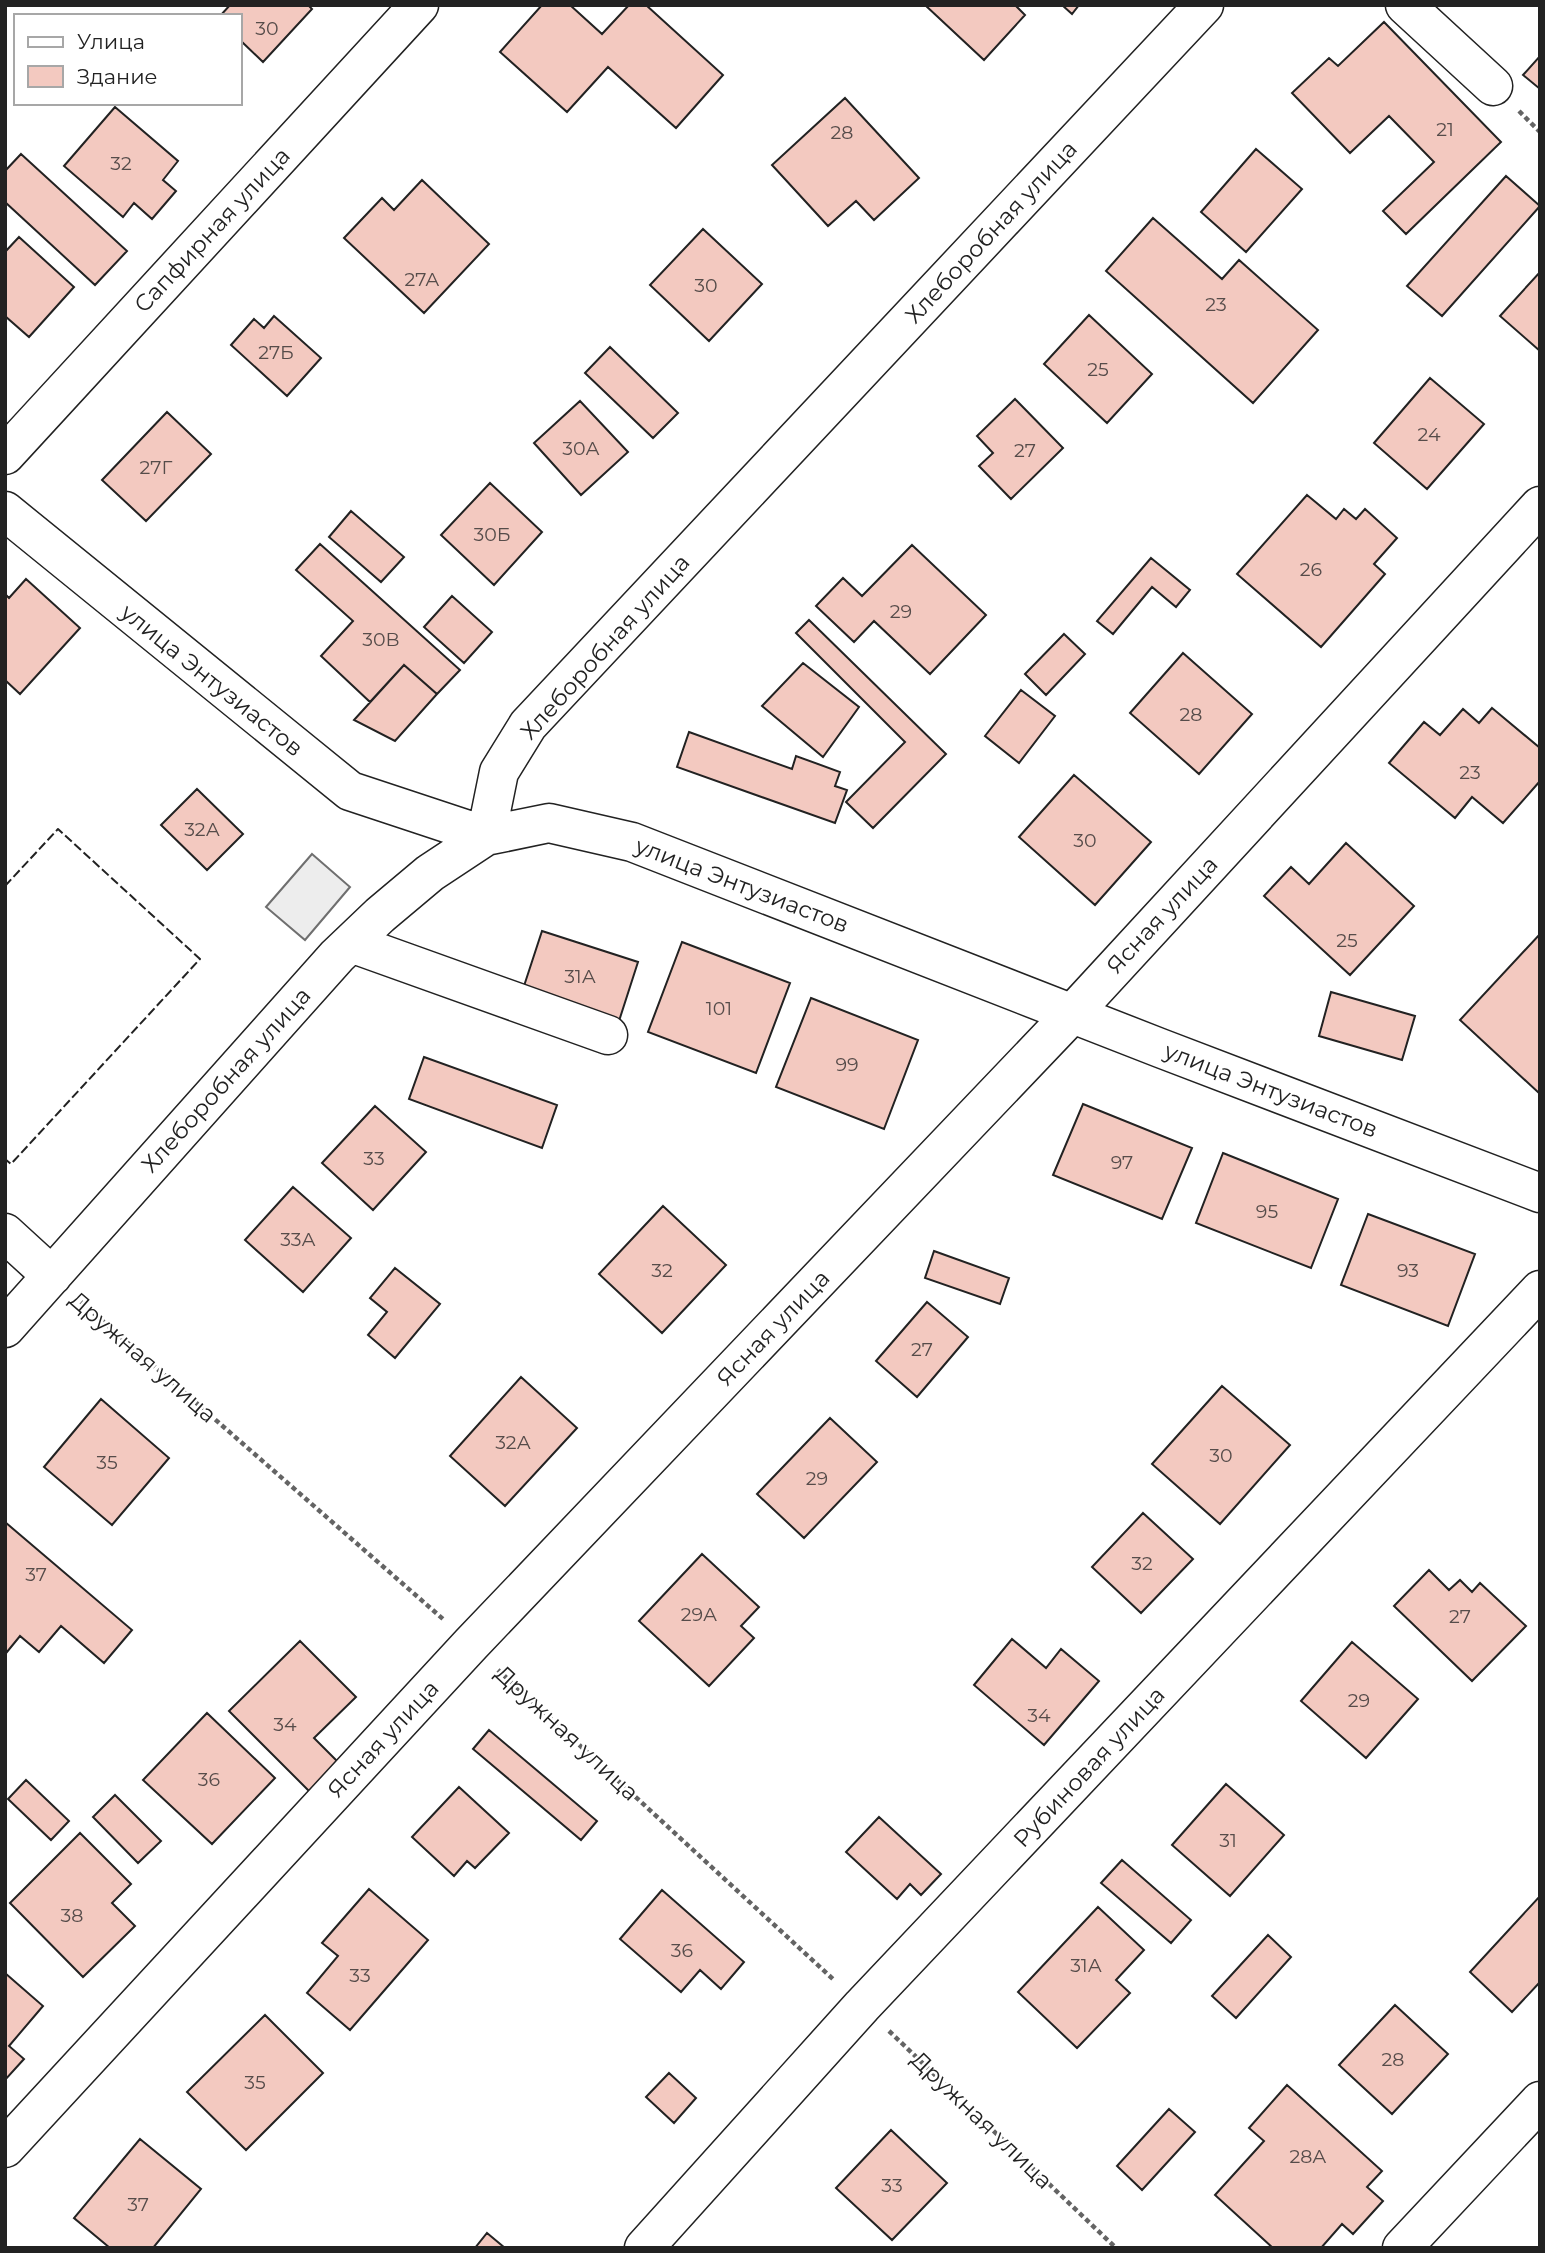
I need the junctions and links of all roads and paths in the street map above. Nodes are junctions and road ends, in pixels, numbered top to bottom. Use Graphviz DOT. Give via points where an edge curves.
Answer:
graph roads {
  1 [pos="419,5"];
  2 [pos="1204,5"];
  3 [pos="1405,5"];
  4 [pos="1493,86"];
  5 [pos="5,455"];
  6 [pos="1540,506"];
  7 [pos="5,511"];
  8 [pos="486,836"];
  9 [pos="351,943"];
  10 [pos="1072,1014"];
  11 [pos="608,1035"];
  12 [pos="1540,1192"];
  13 [pos="5,1233"];
  14 [pos="52,1276"];
  15 [pos="1540,1290"];
  16 [pos="5,1328"];
  17 [pos="471,1644"];
  18 [pos="863,2006"];
  19 [pos="1540,2101"];
  20 [pos="5,2148"];
  21 [pos="644,2248"];
  22 [pos="1116,2248"];
  23 [pos="1402,2248"];
  1 -- 5 [label="street, Сапфирная улица"];
  2 -- 8 [label="street, Хлеборобная улица" via="528,725 499,772"];
  3 -- 4 [label="street"];
  6 -- 10 [label="street, Ясная улица"];
  7 -- 8 [label="street, улица Энтузиастов" via="350,791"];
  8 -- 9 [label="street, Хлеборобная улица" via="430,873"];
  8 -- 10 [label="street, улица Энтузиастов" via="549,823 632,842"];
  9 -- 11 [label="street"];
  9 -- 14 [label="street, Хлеборобная улица"];
  10 -- 12 [label="street, улица Энтузиастов"];
  10 -- 17 [label="street, Ясная улица"];
  13 -- 14 [label="street, Дружная улица"];
  14 -- 16 [label="street, Хлеборобная улица"];
  14 -- 17 [label="path, Дружная улица"];
  15 -- 18 [label="street, Рубиновая улица"];
  17 -- 18 [label="path, Дружная улица"];
  17 -- 20 [label="street, Ясная улица"];
  18 -- 21 [label="street, Рубиновая улица"];
  18 -- 22 [label="path, Дружная улица"];
  19 -- 23 [label="street"];
}
